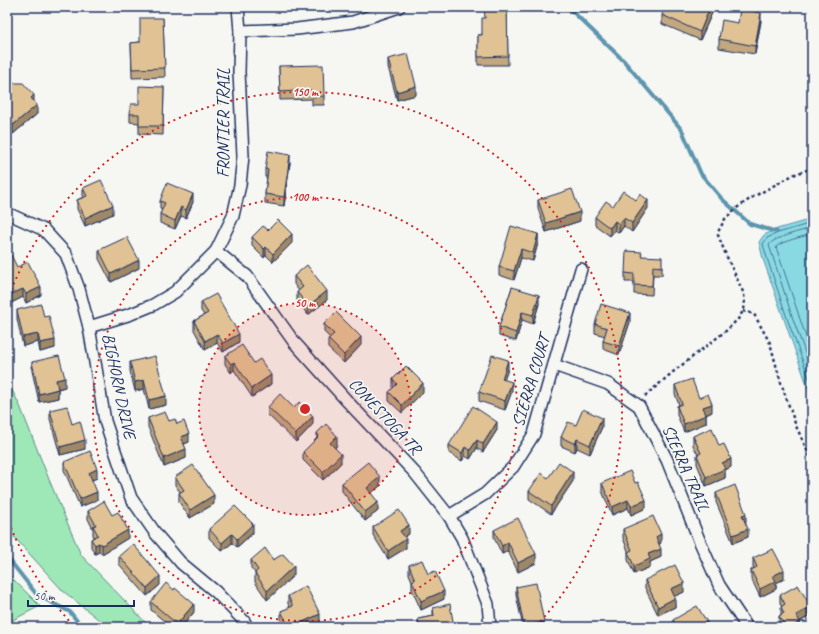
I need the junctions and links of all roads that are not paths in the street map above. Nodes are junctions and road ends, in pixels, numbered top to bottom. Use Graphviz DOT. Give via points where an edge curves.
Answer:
graph roads {
  1 [pos="238,7"];
  2 [pos="400,7"];
  3 [pos="240,31"];
  4 [pos="7,213"];
  5 [pos="216,251"];
  6 [pos="581,269"];
  7 [pos="89,326"];
  8 [pos="554,365"];
  9 [pos="449,516"];
  10 [pos="247,627"];
  11 [pos="490,627"];
  12 [pos="747,627"];
  1 -- 3 [label="street, FRONTIER TRAIL"];
  2 -- 3 [label="street" via="353,22 296,29"];
  3 -- 5 [label="street, FRONTIER TRAIL" via="240,185 233,216"];
  4 -- 7 [label="street, BIGHORN DRIVE" via="44,230 66,254"];
  5 -- 7 [label="street, FRONTIER TRAIL" via="175,292 131,314"];
  5 -- 9 [label="street, CONESTOGA TR" via="247,276 294,342 415,473"];
  6 -- 8 [label="street, SIERRA COURT"];
  7 -- 10 [label="street, BIGHORN DRIVE" via="105,421 131,498 156,534 181,563 216,592"];
  8 -- 9 [label="street, SIERRA COURT" via="534,434 513,467 485,494"];
  8 -- 12 [label="street, SIERRA TRAIL" via="608,384 639,406 667,460 719,585"];
  9 -- 11 [label="street, CONESTOGA TR" via="462,538 488,604"];
}
